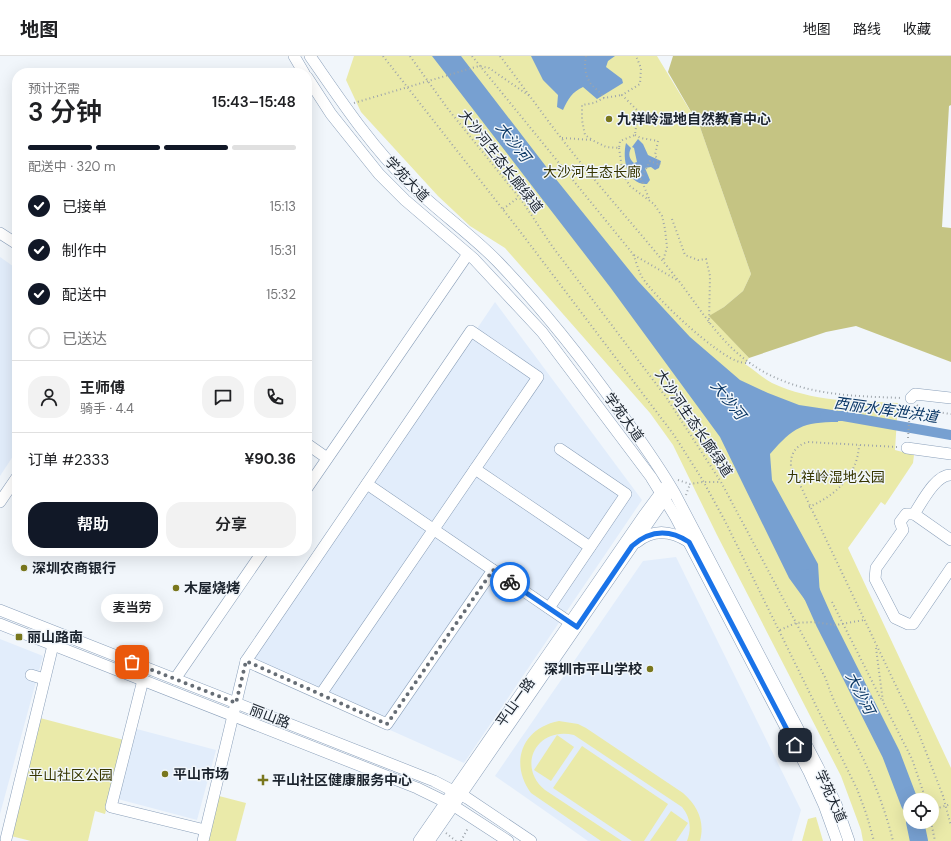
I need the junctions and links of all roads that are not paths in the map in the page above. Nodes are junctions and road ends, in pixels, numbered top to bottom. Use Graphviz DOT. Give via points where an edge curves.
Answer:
graph roads {
  1 [pos="294,56"];
  2 [pos="310,56"];
  3 [pos="301,68"];
  4 [pos="312,85"];
  5 [pos="0,233"];
  6 [pos="12,241"];
  7 [pos="468,254"];
  8 [pos="911,398"];
  9 [pos="951,398"];
  10 [pos="907,446"];
  11 [pos="312,448"];
  12 [pos="560,449"];
  13 [pos="951,454"];
  14 [pos="327,458"];
  15 [pos="475,469"];
  16 [pos="951,475"];
  17 [pos="312,480"];
  18 [pos="12,484"];
  19 [pos="367,484"];
  20 [pos="665,492"];
  21 [pos="0,502"];
  22 [pos="914,514"];
  23 [pos="434,529"];
  24 [pos="951,540"];
  25 [pos="689,542"];
  26 [pos="632,546"];
  27 [pos="590,547"];
  28 [pos="260,556"];
  29 [pos="951,568"];
  30 [pos="493,570"];
  31 [pos="549,608"];
  32 [pos="0,610"];
  33 [pos="0,624"];
  34 [pos="573,625"];
  35 [pos="53,645"];
  36 [pos="246,661"];
  37 [pos="31,675"];
  38 [pos="44,678"];
  39 [pos="175,679"];
  40 [pos="143,680"];
  41 [pos="321,694"];
  42 [pos="236,703"];
  43 [pos="234,716"];
  44 [pos="457,793"];
  45 [pos="450,804"];
  46 [pos="204,836"];
  47 [pos="6,839"];
  48 [pos="418,841"];
  49 [pos="430,841"];
  50 [pos="508,841"];
  51 [pos="531,841"];
  52 [pos="837,841"];
  53 [pos="849,841"];
  1 -- 3 [label="street"];
  2 -- 20 [label="street, 学苑大道" via="343,104 394,167 436,208 484,249 546,314 654,459"];
  4 -- 7 [label="street, 学苑大道" via="331,114 379,174"];
  5 -- 6 [label="street"];
  7 -- 14 [label="street"];
  7 -- 20 [label="street, 学苑大道" via="542,332"];
  8 -- 9 [label="street" via="915,394"];
  10 -- 13 [label="street"];
  11 -- 14 [label="street"];
  12 -- 27 [label="street" via="626,494"];
  14 -- 17 [label="street"];
  15 -- 19 [label="street" via="538,377 471,331"];
  15 -- 23 [label="street"];
  15 -- 27 [label="street"];
  16 -- 22 [label="street" via="946,474 939,478"];
  18 -- 21 [label="street"];
  19 -- 23 [label="street"];
  19 -- 36 [label="street"];
  20 -- 25 [label="street, 学苑大道"];
  20 -- 26 [label="street, 平山一路"];
  20 -- 34 [label="street, 平山一路"];
  20 -- 53 [label="street, 学苑大道" via="822,774"];
  22 -- 24 [label="street"];
  22 -- 29 [label="street" via="906,514 900,522 903,530 874,573 895,618 913,624"];
  23 -- 30 [label="street"];
  23 -- 41 [label="street"];
  25 -- 26 [label="street" via="676,535 662,532 646,536"];
  25 -- 52 [label="street, 学苑大道" via="809,772"];
  26 -- 34 [label="street, 平山一路"];
  27 -- 31 [label="street"];
  28 -- 39 [label="street"];
  30 -- 31 [label="street"];
  30 -- 41 [label="street" via="387,724"];
  31 -- 34 [label="street"];
  32 -- 39 [label="street, 丽山路"];
  33 -- 35 [label="street, 丽山路"];
  34 -- 44 [label="street, 平山一路"];
  35 -- 38 [label="street"];
  35 -- 40 [label="street, 丽山路"];
  36 -- 41 [label="street"];
  36 -- 42 [label="street"];
  37 -- 38 [label="street"];
  38 -- 47 [label="street"];
  39 -- 42 [label="street, 丽山路"];
  40 -- 43 [label="street, 丽山路"];
  40 -- 46 [label="street" via="112,807"];
  42 -- 43 [label="street"];
  42 -- 44 [label="street, 丽山路" via="420,775"];
  43 -- 45 [label="street, 丽山路" via="417,788"];
  43 -- 46 [label="street"];
  44 -- 45 [label="street, 平山一路"];
  44 -- 51 [label="street, 丽山路"];
  45 -- 48 [label="street, 平山一路"];
  45 -- 49 [label="street, 平山一路"];
  45 -- 50 [label="street, 丽山路"];
}
